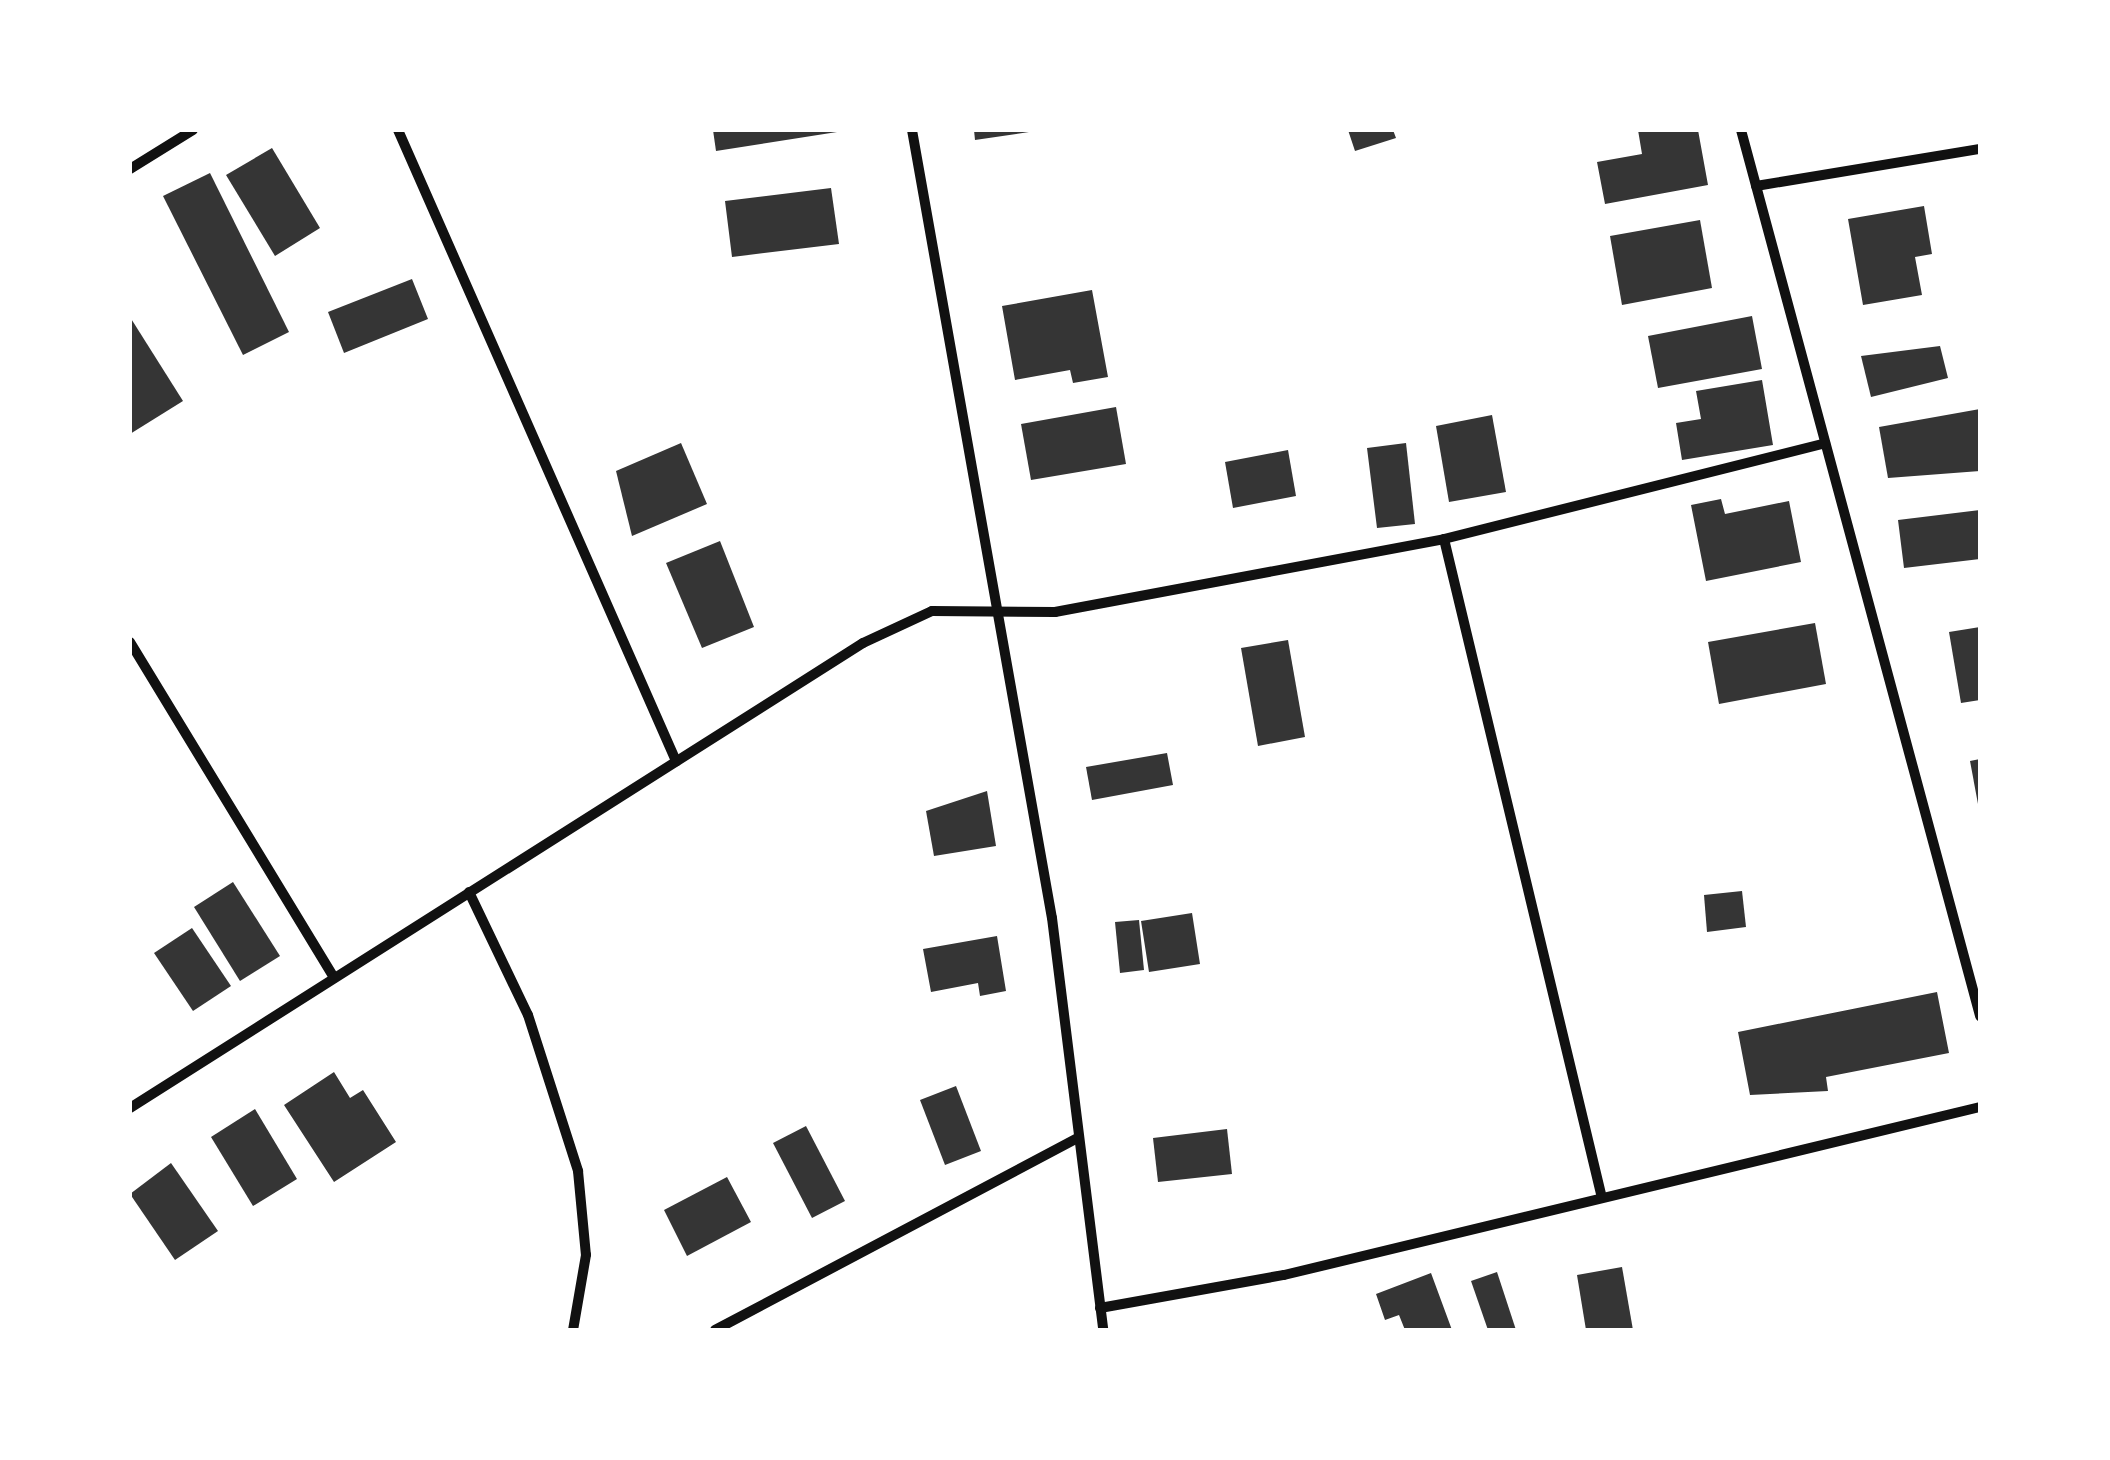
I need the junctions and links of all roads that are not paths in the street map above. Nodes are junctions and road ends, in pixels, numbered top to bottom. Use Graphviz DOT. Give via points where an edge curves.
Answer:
graph roads {
  1 [pos="193,130"];
  2 [pos="398,130"];
  3 [pos="912,130"];
  4 [pos="1741,130"];
  5 [pos="1980,149"];
  6 [pos="130,169"];
  7 [pos="1756,186"];
  8 [pos="1825,444"];
  9 [pos="1444,539"];
  10 [pos="996,606"];
  11 [pos="130,642"];
  12 [pos="676,762"];
  13 [pos="469,892"];
  14 [pos="334,978"];
  15 [pos="1980,1016"];
  16 [pos="1980,1107"];
  17 [pos="130,1108"];
  18 [pos="1078,1138"];
  19 [pos="1601,1194"];
  20 [pos="1100,1308"];
  21 [pos="573,1330"];
  22 [pos="714,1330"];
  23 [pos="1103,1330"];
  1 -- 6 [label="street"];
  2 -- 12 [label="street"];
  3 -- 10 [label="street"];
  4 -- 7 [label="street"];
  5 -- 7 [label="street"];
  7 -- 8 [label="street"];
  8 -- 9 [label="street"];
  8 -- 15 [label="street"];
  9 -- 10 [label="street" via="1056,612"];
  9 -- 19 [label="street"];
  10 -- 12 [label="street" via="932,611 863,642"];
  10 -- 18 [label="street" via="1052,918"];
  11 -- 14 [label="street"];
  12 -- 13 [label="street"];
  13 -- 14 [label="street"];
  13 -- 21 [label="street" via="528,1015 578,1170 586,1254"];
  14 -- 17 [label="street"];
  16 -- 19 [label="street"];
  18 -- 20 [label="street"];
  18 -- 22 [label="street"];
  19 -- 20 [label="street" via="1284,1274"];
  20 -- 23 [label="street"];
}
